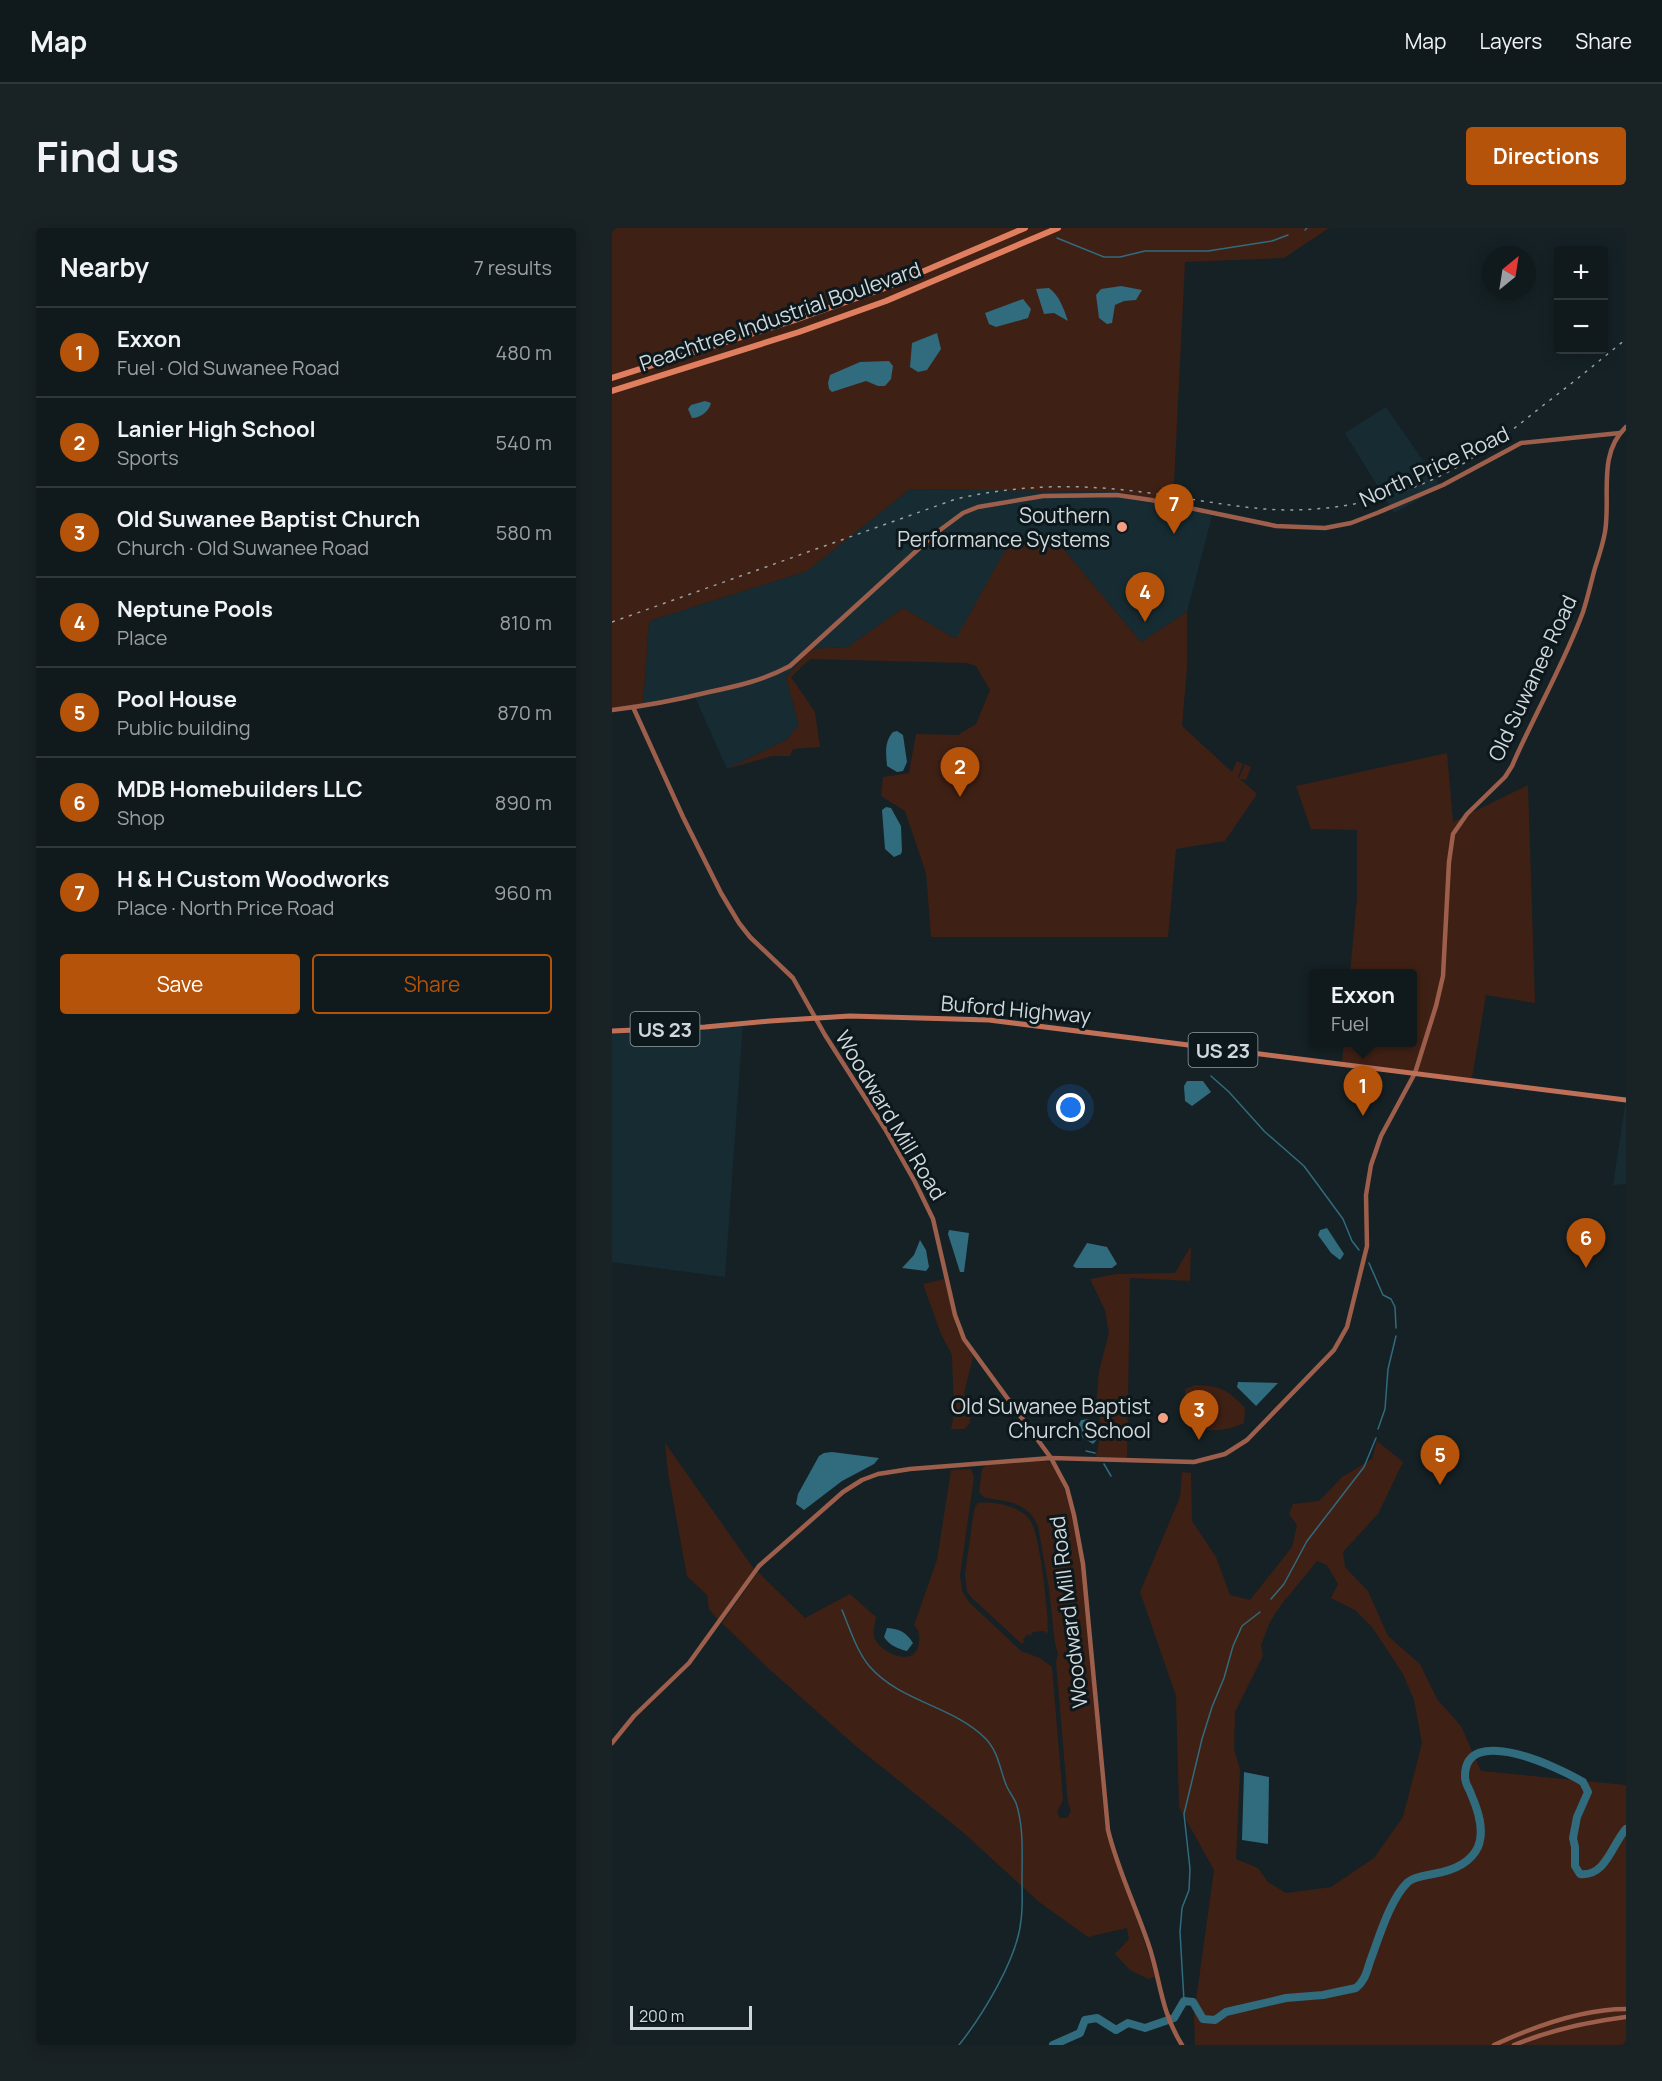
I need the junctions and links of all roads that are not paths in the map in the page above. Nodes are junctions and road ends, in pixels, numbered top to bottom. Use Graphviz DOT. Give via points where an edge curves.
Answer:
graph roads {
  1 [pos="1025,228"];
  2 [pos="1058,228"];
  3 [pos="612,378"];
  4 [pos="612,391"];
  5 [pos="1626,427"];
  6 [pos="1620,433"];
  7 [pos="633,708"];
  8 [pos="612,710"];
  9 [pos="815,1018"];
  10 [pos="612,1031"];
  11 [pos="1415,1073"];
  12 [pos="1626,1100"];
  13 [pos="1051,1458"];
  14 [pos="612,1743"];
  15 [pos="1626,2009"];
  16 [pos="1626,2018"];
  17 [pos="1182,2045"];
  18 [pos="1494,2045"];
  19 [pos="1514,2045"];
  1 -- 3 [label="highway, Peachtree Industrial Boulevard" via="882,289"];
  2 -- 4 [label="highway, Peachtree Industrial Boulevard" via="886,301"];
  5 -- 6 [label="street"];
  6 -- 7 [label="street, North Price Road" via="1521,443 1443,485 1377,513 1325,528 1276,526 1117,495 1043,496 978,507 936,533 790,666 755,681"];
  6 -- 11 [label="street, Old Suwanee Road" via="1607,467 1605,534 1575,632 1512,766 1453,834 1443,976"];
  7 -- 8 [label="street, North Price Road"];
  7 -- 9 [label="street, Woodward Mill Road" via="727,903 750,937 793,978"];
  9 -- 10 [label="main road, Buford Highway / US 23"];
  9 -- 11 [label="main road, Buford Highway / US 23" via="989,1020"];
  9 -- 13 [label="street, Woodward Mill Road" via="885,1129 933,1219 964,1339"];
  11 -- 12 [label="main road, US 23"];
  11 -- 13 [label="street, Old Suwanee Road" via="1389,1120 1371,1165 1366,1195 1366,1246 1352,1312 1341,1340 1327,1357 1246,1440 1219,1456 1182,1462"];
  13 -- 14 [label="street, Old Suwanee Road" via="894,1471 862,1479 759,1566 689,1663"];
  13 -- 17 [label="street, Woodward Mill Road" via="1071,1500 1083,1564 1108,1830 1150,1949 1166,2016"];
  15 -- 18 [label="street" via="1570,2017"];
  16 -- 19 [label="street" via="1548,2031"];
}
